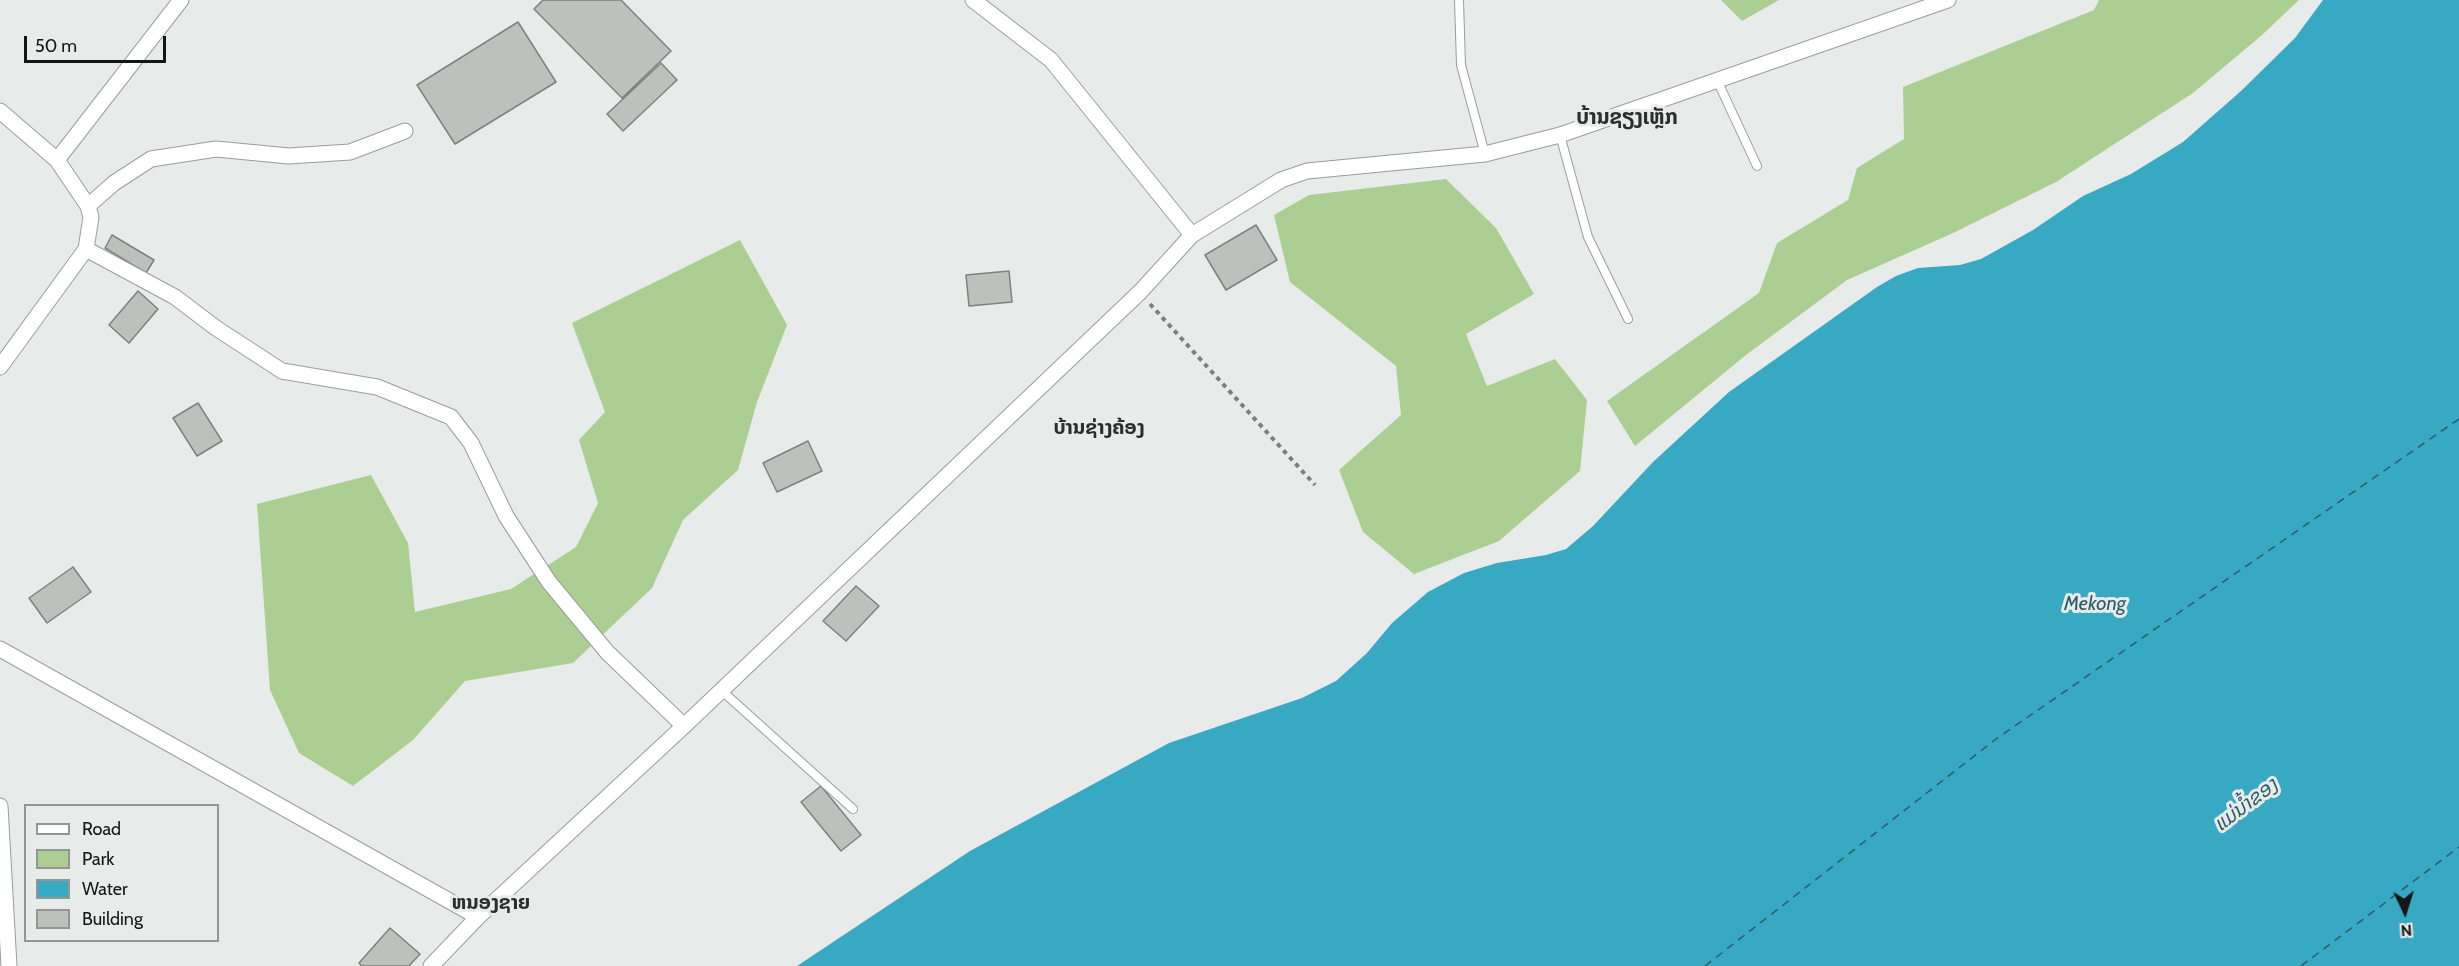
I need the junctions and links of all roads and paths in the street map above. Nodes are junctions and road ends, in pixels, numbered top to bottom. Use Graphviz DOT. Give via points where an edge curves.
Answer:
graph roads {
  1 [pos="181,0"];
  2 [pos="973,0"];
  3 [pos="1459,0"];
  4 [pos="1948,0"];
  5 [pos="1717,80"];
  6 [pos="0,111"];
  7 [pos="405,131"];
  8 [pos="1560,135"];
  9 [pos="1485,154"];
  10 [pos="57,160"];
  11 [pos="1758,166"];
  12 [pos="88,206"];
  13 [pos="1192,235"];
  14 [pos="86,249"];
  15 [pos="1140,292"];
  16 [pos="1628,319"];
  17 [pos="0,367"];
  18 [pos="1315,485"];
  19 [pos="0,649"];
  20 [pos="721,690"];
  21 [pos="684,726"];
  22 [pos="0,806"];
  23 [pos="852,809"];
  24 [pos="478,918"];
  25 [pos="9,966"];
  26 [pos="431,966"];
  1 -- 10 [label="street"];
  2 -- 13 [label="street" via="1051,60"];
  3 -- 9 [label="lane" via="1461,64"];
  4 -- 5 [label="street"];
  5 -- 8 [label="street"];
  5 -- 11 [label="lane"];
  6 -- 10 [label="street"];
  7 -- 12 [label="street" via="350,152 289,156 216,148 151,159"];
  8 -- 9 [label="street"];
  8 -- 16 [label="lane" via="1588,237"];
  9 -- 13 [label="street" via="1307,171 1281,180"];
  10 -- 12 [label="street"];
  12 -- 14 [label="street" via="91,217"];
  13 -- 15 [label="street"];
  14 -- 17 [label="street"];
  14 -- 21 [label="street" via="175,297 282,371 377,387 451,417 471,443 506,516 549,582 608,651"];
  15 -- 18 [label="path"];
  15 -- 20 [label="street"];
  19 -- 24 [label="street"];
  20 -- 21 [label="street"];
  20 -- 23 [label="lane"];
  21 -- 24 [label="street"];
  22 -- 25 [label="street"];
  24 -- 26 [label="street"];
}
